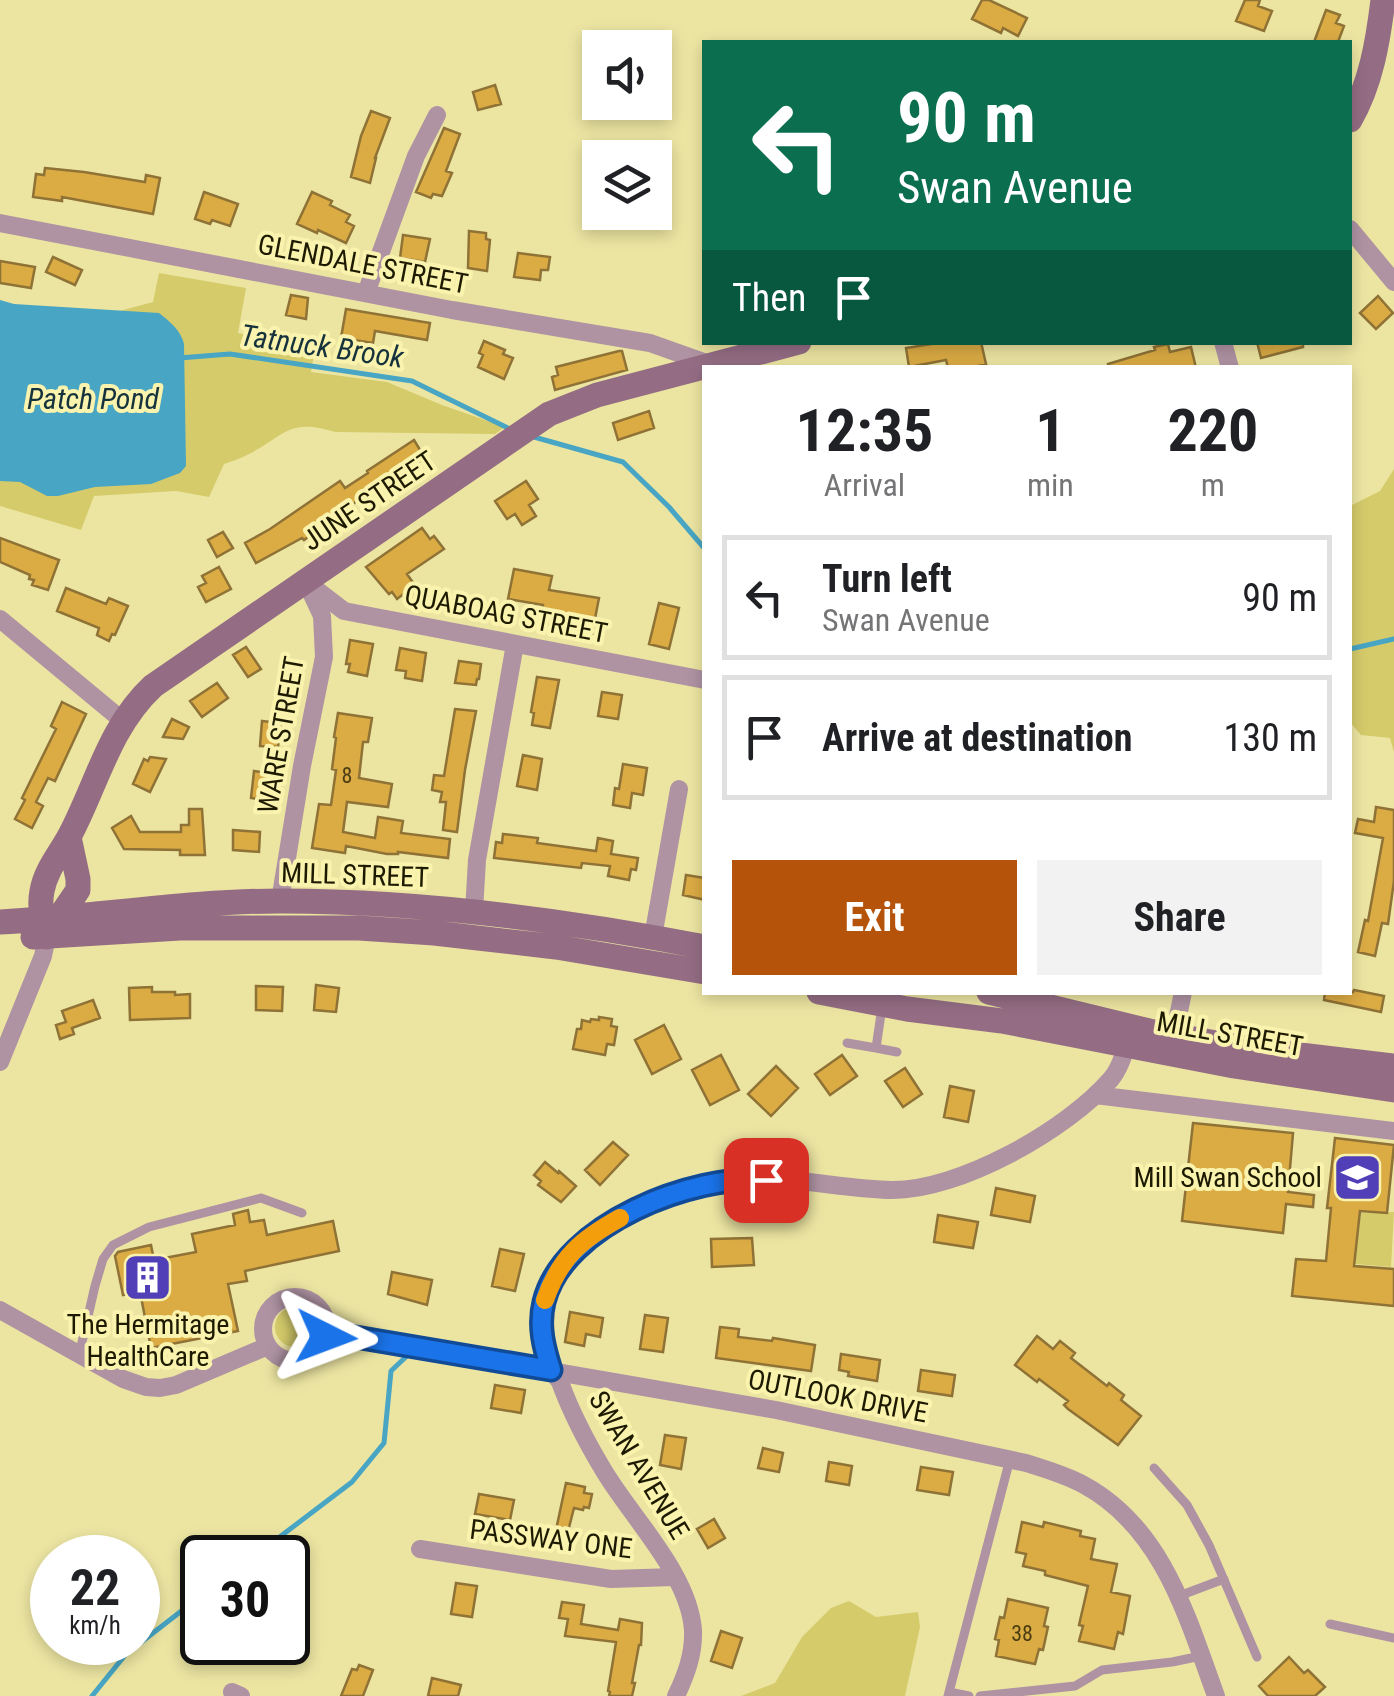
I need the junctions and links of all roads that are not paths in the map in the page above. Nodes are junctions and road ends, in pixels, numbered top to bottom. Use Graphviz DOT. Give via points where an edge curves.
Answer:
graph roads {
  1 [pos="1379,1"];
  2 [pos="438,115"];
  3 [pos="1352,116"];
  4 [pos="0,224"];
  5 [pos="1352,231"];
  6 [pos="1394,282"];
  7 [pos="366,293"];
  8 [pos="788,345"];
  9 [pos="713,365"];
  10 [pos="702,368"];
  11 [pos="305,581"];
  12 [pos="0,619"];
  13 [pos="514,644"];
  14 [pos="702,679"];
  15 [pos="123,721"];
  16 [pos="679,789"];
  17 [pos="280,901"];
  18 [pos="474,910"];
  19 [pos="0,922"];
  20 [pos="49,925"];
  21 [pos="654,937"];
  22 [pos="0,938"];
  23 [pos="702,947"];
  24 [pos="702,972"];
  25 [pos="835,995"];
  26 [pos="998,995"];
  27 [pos="1182,995"];
  28 [pos="883,1004"];
  29 [pos="1128,1036"];
  30 [pos="1174,1036"];
  31 [pos="847,1043"];
  32 [pos="876,1048"];
  33 [pos="897,1052"];
  34 [pos="0,1062"];
  35 [pos="1394,1066"];
  36 [pos="1394,1090"];
  37 [pos="1095,1095"];
  38 [pos="1394,1131"];
  39 [pos="302,1213"];
  40 [pos="0,1310"];
  41 [pos="326,1332"];
  42 [pos="268,1346"];
  43 [pos="79,1355"];
  44 [pos="551,1370"];
  45 [pos="1010,1459"];
  46 [pos="1154,1468"];
  47 [pos="420,1549"];
  48 [pos="674,1577"];
  49 [pos="1224,1579"];
  50 [pos="1179,1596"];
  51 [pos="1330,1624"];
  52 [pos="1394,1638"];
  53 [pos="1201,1656"];
  54 [pos="1257,1657"];
  55 [pos="948,1694"];
  56 [pos="676,1696"];
  57 [pos="969,1696"];
  58 [pos="980,1696"];
  59 [pos="1216,1696"];
  1 -- 3 [label="main road" via="1371,66"];
  2 -- 7 [label="street" via="416,156"];
  4 -- 7 [label="street, GLENDALE STREET"];
  5 -- 6 [label="street"];
  7 -- 9 [label="street, GLENDALE STREET" via="650,343"];
  8 -- 9 [label="main road, JUNE STREET"];
  10 -- 11 [label="main road, JUNE STREET" via="549,414"];
  11 -- 13 [label="street, QUABOAG STREET" via="344,610"];
  11 -- 15 [label="main road, JUNE STREET" via="162,680"];
  11 -- 17 [label="street, WARE STREET" via="322,616 324,657"];
  12 -- 15 [label="street"];
  13 -- 14 [label="street, QUABOAG STREET"];
  13 -- 18 [label="street"];
  15 -- 20 [label="main road, JUNE STREET" via="69,837 78,890"];
  16 -- 21 [label="street"];
  17 -- 18 [label="main road, MILL STREET"];
  17 -- 20 [label="main road, MILL STREET"];
  18 -- 21 [label="main road, MILL STREET"];
  19 -- 20 [label="main road, MILL STREET"];
  20 -- 22 [label="main road, MILL STREET"];
  20 -- 24 [label="main road, MILL STREET" via="359,928 522,942"];
  20 -- 34 [label="street"];
  21 -- 23 [label="main road, MILL STREET"];
  25 -- 28 [label="main road, MILL STREET"];
  26 -- 29 [label="main road, MILL STREET"];
  27 -- 30 [label="street"];
  28 -- 29 [label="main road, MILL STREET" via="1106,1040"];
  28 -- 32 [label="lane"];
  29 -- 30 [label="main road, MILL STREET"];
  29 -- 36 [label="main road, MILL STREET" via="1234,1066"];
  29 -- 37 [label="street, SWAN AVENUE" via="1114,1075"];
  30 -- 35 [label="main road, MILL STREET"];
  31 -- 32 [label="lane"];
  32 -- 33 [label="lane"];
  37 -- 38 [label="street"];
  37 -- 44 [label="street, SWAN AVENUE" via="1030,1144 933,1184 894,1190 744,1178 629,1213 577,1247 549,1289 542,1330"];
  39 -- 43 [label="lane" via="261,1198 149,1227 113,1246 94,1286"];
  40 -- 43 [label="street"];
  41 -- 42 [label="street" via="317,1352 303,1360 281,1358"];
  41 -- 42 [label="street" via="314,1302 286,1298 265,1318"];
  41 -- 44 [label="street, OUTLOOK DRIVE"];
  42 -- 43 [label="street" via="160,1388 123,1380"];
  44 -- 45 [label="street, OUTLOOK DRIVE"];
  44 -- 48 [label="street, SWAN AVENUE" via="604,1471"];
  45 -- 50 [label="street, OUTLOOK DRIVE" via="1064,1476 1110,1502 1153,1548"];
  45 -- 55 [label="lane"];
  46 -- 49 [label="lane" via="1187,1505"];
  47 -- 48 [label="street, PASSWAY ONE" via="610,1579"];
  48 -- 56 [label="street, SWAN AVENUE" via="693,1642"];
  49 -- 50 [label="lane"];
  49 -- 54 [label="lane"];
  50 -- 53 [label="street, OUTLOOK DRIVE"];
  51 -- 52 [label="lane"];
  53 -- 58 [label="lane" via="1102,1670 1075,1686"];
  53 -- 59 [label="street, OUTLOOK DRIVE"];
  55 -- 57 [label="lane"];
}
